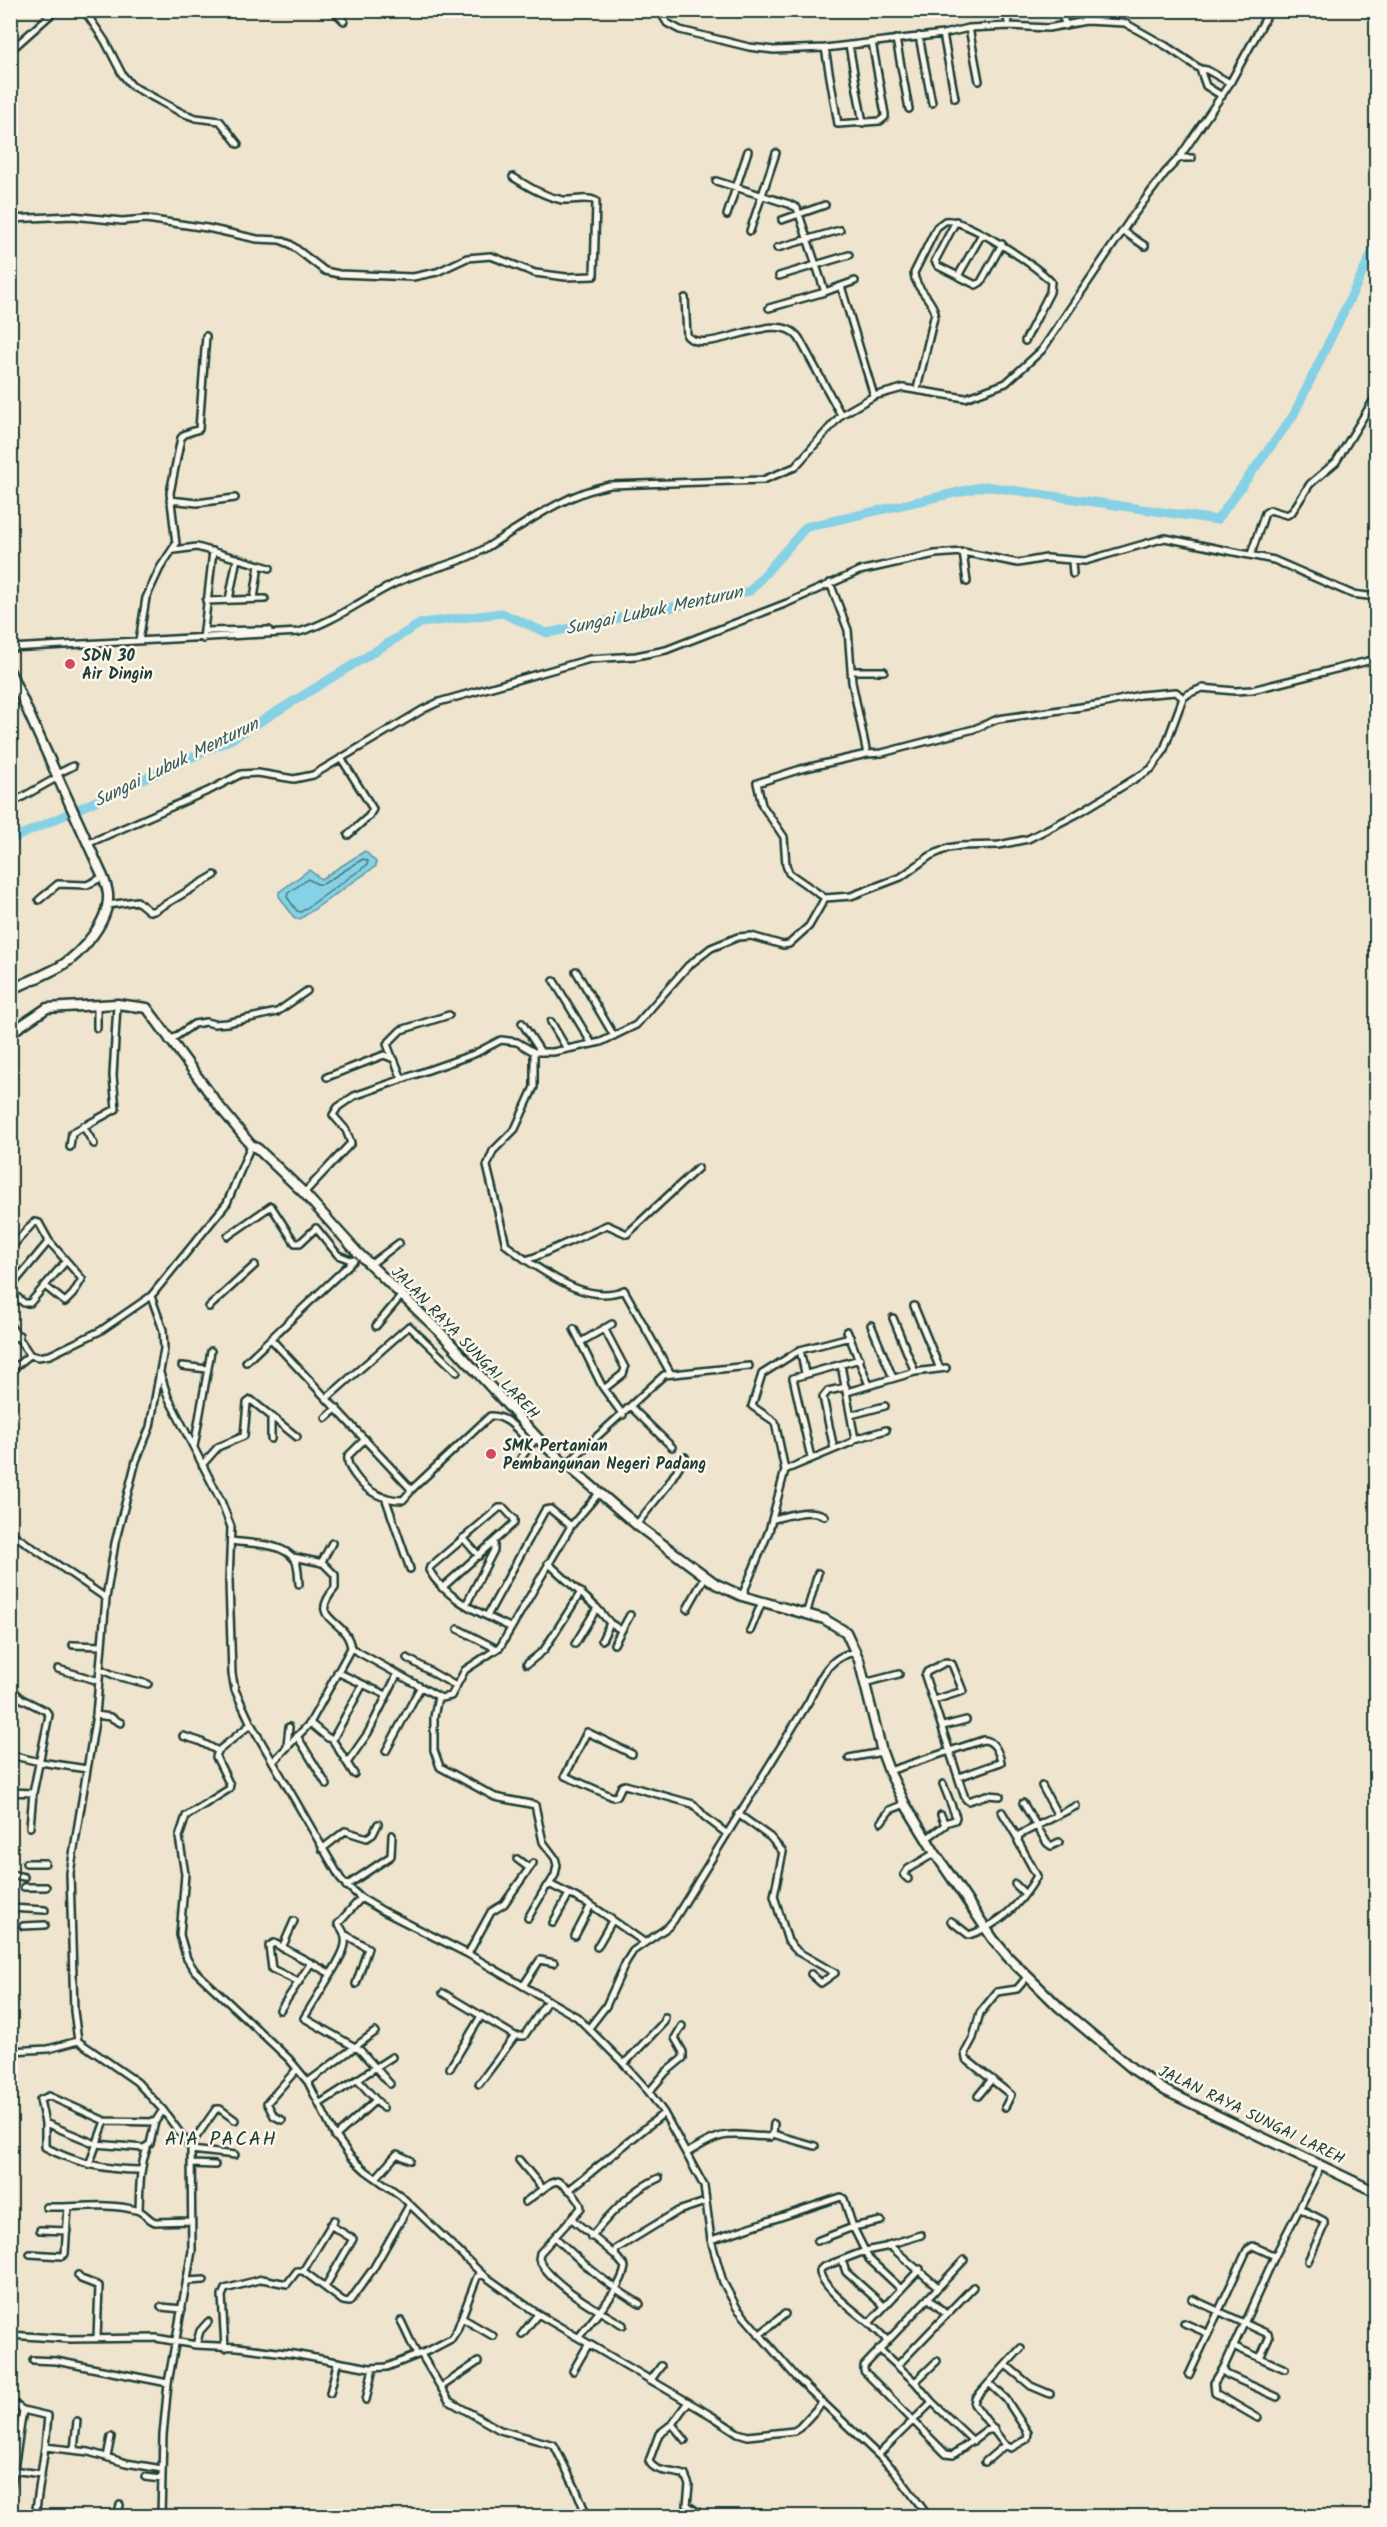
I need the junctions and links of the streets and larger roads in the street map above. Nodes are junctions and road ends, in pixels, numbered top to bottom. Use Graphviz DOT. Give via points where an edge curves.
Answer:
graph roads {
  1 [pos="56,10"];
  2 [pos="84,10"];
  3 [pos="333,10"];
  4 [pos="659,10"];
  5 [pos="1005,10"];
  6 [pos="1060,10"];
  7 [pos="1256,10"];
  8 [pos="1270,10"];
  9 [pos="1266,18"];
  10 [pos="344,21"];
  11 [pos="1009,26"];
  12 [pos="1066,26"];
  13 [pos="969,28"];
  14 [pos="943,34"];
  15 [pos="919,36"];
  16 [pos="896,39"];
  17 [pos="872,42"];
  18 [pos="849,45"];
  19 [pos="825,48"];
  20 [pos="10,51"];
  21 [pos="1200,69"];
  22 [pos="979,81"];
  23 [pos="1230,83"];
  24 [pos="1222,96"];
  25 [pos="955,98"];
  26 [pos="932,103"];
  27 [pos="909,109"];
  28 [pos="862,123"];
  29 [pos="238,144"];
  30 [pos="748,151"];
  31 [pos="776,153"];
  32 [pos="1179,158"];
  33 [pos="1192,158"];
  34 [pos="10,176"];
  35 [pos="513,177"];
  36 [pos="716,181"];
  37 [pos="736,187"];
  38 [pos="762,195"];
  39 [pos="825,205"];
  40 [pos="801,214"];
  41 [pos="727,215"];
  42 [pos="12,219"];
  43 [pos="782,220"];
  44 [pos="956,222"];
  45 [pos="840,230"];
  46 [pos="750,231"];
  47 [pos="1123,231"];
  48 [pos="982,234"];
  49 [pos="808,239"];
  50 [pos="1002,244"];
  51 [pos="1145,246"];
  52 [pos="777,248"];
  53 [pos="849,255"];
  54 [pos="816,265"];
  55 [pos="778,276"];
  56 [pos="958,276"];
  57 [pos="855,281"];
  58 [pos="842,286"];
  59 [pos="825,292"];
  60 [pos="686,298"];
  61 [pos="769,308"];
  62 [pos="206,336"];
  63 [pos="1026,341"];
  64 [pos="917,388"];
  65 [pos="874,396"];
  66 [pos="1377,396"];
  67 [pos="841,415"];
  68 [pos="235,498"];
  69 [pos="170,500"];
  70 [pos="174,550"];
  71 [pos="213,551"];
  72 [pos="1252,551"];
  73 [pos="963,552"];
  74 [pos="237,558"];
  75 [pos="1072,561"];
  76 [pos="259,565"];
  77 [pos="270,568"];
  78 [pos="1073,574"];
  79 [pos="967,582"];
  80 [pos="830,583"];
  81 [pos="1377,597"];
  82 [pos="254,599"];
  83 [pos="266,599"];
  84 [pos="229,600"];
  85 [pos="206,601"];
  86 [pos="269,630"];
  87 [pos="205,631"];
  88 [pos="203,639"];
  89 [pos="139,640"];
  90 [pos="10,648"];
  91 [pos="1377,659"];
  92 [pos="851,670"];
  93 [pos="884,671"];
  94 [pos="10,672"];
  95 [pos="1183,699"];
  96 [pos="867,754"];
  97 [pos="341,758"];
  98 [pos="73,766"];
  99 [pos="57,776"];
  100 [pos="10,804"];
  101 [pos="348,835"];
  102 [pos="86,842"];
  103 [pos="215,875"];
  104 [pos="103,877"];
  105 [pos="825,899"];
  106 [pos="39,900"];
  107 [pos="108,905"];
  108 [pos="576,971"];
  109 [pos="554,981"];
  110 [pos="10,990"];
  111 [pos="307,991"];
  112 [pos="98,1004"];
  113 [pos="117,1004"];
  114 [pos="449,1015"];
  115 [pos="551,1022"];
  116 [pos="522,1023"];
  117 [pos="97,1028"];
  118 [pos="10,1033"];
  119 [pos="614,1036"];
  120 [pos="169,1041"];
  121 [pos="592,1044"];
  122 [pos="567,1049"];
  123 [pos="537,1052"];
  124 [pos="392,1057"];
  125 [pos="327,1077"];
  126 [pos="402,1079"];
  127 [pos="83,1126"];
  128 [pos="94,1144"];
  129 [pos="251,1145"];
  130 [pos="70,1147"];
  131 [pos="698,1168"];
  132 [pos="304,1193"];
  133 [pos="228,1236"];
  134 [pos="49,1241"];
  135 [pos="399,1243"];
  136 [pos="10,1249"];
  137 [pos="357,1257"];
  138 [pos="526,1260"];
  139 [pos="66,1261"];
  140 [pos="371,1264"];
  141 [pos="255,1265"];
  142 [pos="45,1286"];
  143 [pos="10,1290"];
  144 [pos="402,1295"];
  145 [pos="151,1296"];
  146 [pos="914,1305"];
  147 [pos="209,1307"];
  148 [pos="893,1318"];
  149 [pos="10,1324"];
  150 [pos="612,1324"];
  151 [pos="871,1325"];
  152 [pos="376,1326"];
  153 [pos="574,1329"];
  154 [pos="604,1329"];
  155 [pos="18,1335"];
  156 [pos="271,1339"];
  157 [pos="10,1341"];
  158 [pos="580,1342"];
  159 [pos="800,1350"];
  160 [pos="211,1351"];
  161 [pos="30,1355"];
  162 [pos="860,1359"];
  163 [pos="246,1362"];
  164 [pos="841,1365"];
  165 [pos="182,1366"];
  166 [pos="749,1366"];
  167 [pos="207,1369"];
  168 [pos="10,1371"];
  169 [pos="457,1372"];
  170 [pos="915,1372"];
  171 [pos="805,1373"];
  172 [pos="160,1374"];
  173 [pos="671,1374"];
  174 [pos="893,1378"];
  175 [pos="869,1385"];
  176 [pos="604,1389"];
  177 [pos="846,1389"];
  178 [pos="327,1398"];
  179 [pos="885,1406"];
  180 [pos="631,1407"];
  181 [pos="337,1408"];
  182 [pos="623,1415"];
  183 [pos="851,1415"];
  184 [pos="271,1416"];
  185 [pos="327,1418"];
  186 [pos="886,1430"];
  187 [pos="297,1437"];
  188 [pos="855,1438"];
  189 [pos="271,1439"];
  190 [pos="365,1439"];
  191 [pos="534,1441"];
  192 [pos="672,1447"];
  193 [pos="193,1449"];
  194 [pos="834,1449"];
  195 [pos="684,1457"];
  196 [pos="521,1458"];
  197 [pos="811,1458"];
  198 [pos="202,1465"];
  199 [pos="566,1465"];
  200 [pos="785,1470"];
  201 [pos="411,1490"];
  202 [pos="600,1492"];
  203 [pos="385,1497"];
  204 [pos="825,1516"];
  205 [pos="774,1519"];
  206 [pos="636,1525"];
  207 [pos="571,1526"];
  208 [pos="10,1532"];
  209 [pos="464,1538"];
  210 [pos="231,1541"];
  211 [pos="332,1543"];
  212 [pos="494,1543"];
  213 [pos="479,1556"];
  214 [pos="293,1557"];
  215 [pos="321,1563"];
  216 [pos="548,1563"];
  217 [pos="411,1569"];
  218 [pos="818,1573"];
  219 [pos="705,1577"];
  220 [pos="299,1584"];
  221 [pos="442,1588"];
  222 [pos="581,1592"];
  223 [pos="742,1596"];
  224 [pos="106,1598"];
  225 [pos="762,1602"];
  226 [pos="466,1605"];
  227 [pos="597,1608"];
  228 [pos="687,1609"];
  229 [pos="630,1615"];
  230 [pos="806,1615"];
  231 [pos="487,1616"];
  232 [pos="610,1623"];
  233 [pos="510,1627"];
  234 [pos="458,1629"];
  235 [pos="621,1630"];
  236 [pos="750,1631"];
  237 [pos="602,1640"];
  238 [pos="575,1644"];
  239 [pos="614,1644"];
  240 [pos="73,1645"];
  241 [pos="101,1646"];
  242 [pos="351,1648"];
  243 [pos="497,1649"];
  244 [pos="857,1652"];
  245 [pos="407,1658"];
  246 [pos="526,1664"];
  247 [pos="100,1669"];
  248 [pos="58,1670"];
  249 [pos="337,1672"];
  250 [pos="899,1674"];
  251 [pos="397,1675"];
  252 [pos="99,1681"];
  253 [pos="864,1683"];
  254 [pos="148,1684"];
  255 [pos="363,1684"];
  256 [pos="456,1686"];
  257 [pos="10,1687"];
  258 [pos="420,1688"];
  259 [pos="386,1695"];
  260 [pos="438,1697"];
  261 [pos="934,1700"];
  262 [pos="96,1715"];
  263 [pos="966,1719"];
  264 [pos="121,1723"];
  265 [pos="310,1723"];
  266 [pos="251,1724"];
  267 [pos="943,1726"];
  268 [pos="289,1727"];
  269 [pos="183,1736"];
  270 [pos="297,1736"];
  271 [pos="332,1739"];
  272 [pos="287,1747"];
  273 [pos="218,1751"];
  274 [pos="386,1751"];
  275 [pos="951,1751"];
  276 [pos="882,1752"];
  277 [pos="632,1754"];
  278 [pos="10,1755"];
  279 [pos="849,1758"];
  280 [pos="40,1762"];
  281 [pos="273,1762"];
  282 [pos="347,1763"];
  283 [pos="87,1768"];
  284 [pos="889,1771"];
  285 [pos="354,1774"];
  286 [pos="959,1777"];
  287 [pos="943,1784"];
  288 [pos="327,1785"];
  289 [pos="1042,1786"];
  290 [pos="10,1792"];
  291 [pos="33,1793"];
  292 [pos="1000,1796"];
  293 [pos="1023,1803"];
  294 [pos="905,1804"];
  295 [pos="1076,1806"];
  296 [pos="1002,1812"];
  297 [pos="738,1814"];
  298 [pos="1057,1814"];
  299 [pos="941,1815"];
  300 [pos="881,1822"];
  301 [pos="945,1823"];
  302 [pos="378,1824"];
  303 [pos="1036,1826"];
  304 [pos="30,1827"];
  305 [pos="726,1833"];
  306 [pos="393,1835"];
  307 [pos="1017,1837"];
  308 [pos="926,1839"];
  309 [pos="1059,1842"];
  310 [pos="322,1850"];
  311 [pos="934,1853"];
  312 [pos="517,1859"];
  313 [pos="26,1863"];
  314 [pos="45,1863"];
  315 [pos="10,1874"];
  316 [pos="24,1877"];
  317 [pos="908,1879"];
  318 [pos="1015,1884"];
  319 [pos="549,1885"];
  320 [pos="346,1886"];
  321 [pos="24,1887"];
  322 [pos="46,1887"];
  323 [pos="569,1894"];
  324 [pos="1025,1894"];
  325 [pos="360,1898"];
  326 [pos="591,1905"];
  327 [pos="10,1908"];
  328 [pos="45,1910"];
  329 [pos="528,1918"];
  330 [pos="294,1921"];
  331 [pos="612,1921"];
  332 [pos="951,1921"];
  333 [pos="329,1922"];
  334 [pos="553,1923"];
  335 [pos="338,1924"];
  336 [pos="45,1925"];
  337 [pos="23,1926"];
  338 [pos="986,1929"];
  339 [pos="346,1935"];
  340 [pos="575,1935"];
  341 [pos="644,1942"];
  342 [pos="597,1947"];
  343 [pos="282,1948"];
  344 [pos="544,1952"];
  345 [pos="468,1954"];
  346 [pos="541,1959"];
  347 [pos="311,1963"];
  348 [pos="554,1963"];
  349 [pos="331,1974"];
  350 [pos="811,1974"];
  351 [pos="1028,1977"];
  352 [pos="298,1982"];
  353 [pos="356,1984"];
  354 [pos="524,1986"];
  355 [pos="443,1993"];
  356 [pos="548,2000"];
  357 [pos="279,2010"];
  358 [pos="481,2016"];
  359 [pos="665,2017"];
  360 [pos="682,2026"];
  361 [pos="589,2028"];
  362 [pos="375,2031"];
  363 [pos="515,2036"];
  364 [pos="78,2041"];
  365 [pos="355,2047"];
  366 [pos="10,2051"];
  367 [pos="392,2057"];
  368 [pos="624,2064"];
  369 [pos="375,2068"];
  370 [pos="450,2068"];
  371 [pos="297,2069"];
  372 [pos="358,2079"];
  373 [pos="992,2079"];
  374 [pos="308,2082"];
  375 [pos="390,2084"];
  376 [pos="479,2084"];
  377 [pos="649,2092"];
  378 [pos="978,2096"];
  379 [pos="376,2100"];
  380 [pos="319,2104"];
  381 [pos="1005,2107"];
  382 [pos="383,2108"];
  383 [pos="163,2110"];
  384 [pos="663,2113"];
  385 [pos="235,2120"];
  386 [pos="282,2120"];
  387 [pos="105,2121"];
  388 [pos="155,2122"];
  389 [pos="45,2123"];
  390 [pos="774,2124"];
  391 [pos="773,2134"];
  392 [pos="335,2137"];
  393 [pos="96,2144"];
  394 [pos="815,2146"];
  395 [pos="147,2148"];
  396 [pos="190,2148"];
  397 [pos="687,2153"];
  398 [pos="235,2155"];
  399 [pos="410,2160"];
  400 [pos="519,2160"];
  401 [pos="192,2163"];
  402 [pos="89,2165"];
  403 [pos="215,2165"];
  404 [pos="1321,2166"];
  405 [pos="139,2170"];
  406 [pos="376,2178"];
  407 [pos="659,2178"];
  408 [pos="543,2189"];
  409 [pos="569,2190"];
  410 [pos="1377,2192"];
  411 [pos="525,2202"];
  412 [pos="705,2202"];
  413 [pos="410,2204"];
  414 [pos="46,2207"];
  415 [pos="68,2208"];
  416 [pos="1301,2209"];
  417 [pos="138,2210"];
  418 [pos="572,2219"];
  419 [pos="191,2221"];
  420 [pos="881,2221"];
  421 [pos="854,2227"];
  422 [pos="40,2230"];
  423 [pos="67,2230"];
  424 [pos="921,2235"];
  425 [pos="555,2237"];
  426 [pos="591,2237"];
  427 [pos="711,2240"];
  428 [pos="817,2241"];
  429 [pos="885,2246"];
  430 [pos="865,2251"];
  431 [pos="30,2254"];
  432 [pos="615,2256"];
  433 [pos="1275,2256"];
  434 [pos="842,2260"];
  435 [pos="964,2260"];
  436 [pos="1308,2261"];
  437 [pos="920,2269"];
  438 [pos="303,2271"];
  439 [pos="482,2274"];
  440 [pos="78,2275"];
  441 [pos="204,2280"];
  442 [pos="188,2281"];
  443 [pos="325,2287"];
  444 [pos="938,2287"];
  445 [pos="973,2287"];
  446 [pos="902,2289"];
  447 [pos="615,2290"];
  448 [pos="928,2298"];
  449 [pos="1192,2299"];
  450 [pos="640,2304"];
  451 [pos="884,2306"];
  452 [pos="161,2307"];
  453 [pos="182,2309"];
  454 [pos="599,2311"];
  455 [pos="1218,2311"];
  456 [pos="538,2314"];
  457 [pos="785,2314"];
  458 [pos="946,2314"];
  459 [pos="462,2318"];
  460 [pos="401,2321"];
  461 [pos="208,2322"];
  462 [pos="1245,2323"];
  463 [pos="869,2324"];
  464 [pos="1184,2324"];
  465 [pos="623,2325"];
  466 [pos="1207,2333"];
  467 [pos="522,2334"];
  468 [pos="10,2335"];
  469 [pos="759,2335"];
  470 [pos="494,2337"];
  471 [pos="579,2337"];
  472 [pos="97,2338"];
  473 [pos="887,2340"];
  474 [pos="176,2342"];
  475 [pos="196,2345"];
  476 [pos="588,2345"];
  477 [pos="1233,2346"];
  478 [pos="225,2348"];
  479 [pos="1021,2348"];
  480 [pos="879,2349"];
  481 [pos="419,2355"];
  482 [pos="1260,2358"];
  483 [pos="33,2360"];
  484 [pos="936,2361"];
  485 [pos="478,2362"];
  486 [pos="337,2364"];
  487 [pos="1006,2365"];
  488 [pos="661,2366"];
  489 [pos="897,2366"];
  490 [pos="1224,2367"];
  491 [pos="374,2368"];
  492 [pos="1285,2369"];
  493 [pos="573,2371"];
  494 [pos="1189,2375"];
  495 [pos="650,2381"];
  496 [pos="915,2382"];
  497 [pos="168,2383"];
  498 [pos="988,2383"];
  499 [pos="441,2387"];
  500 [pos="330,2393"];
  501 [pos="1050,2394"];
  502 [pos="1276,2397"];
  503 [pos="10,2400"];
  504 [pos="366,2400"];
  505 [pos="931,2401"];
  506 [pos="688,2402"];
  507 [pos="823,2402"];
  508 [pos="23,2410"];
  509 [pos="1258,2418"];
  510 [pos="912,2419"];
  511 [pos="77,2421"];
  512 [pos="672,2424"];
  513 [pos="994,2429"];
  514 [pos="111,2437"];
  515 [pos="685,2440"];
  516 [pos="973,2441"];
  517 [pos="1005,2445"];
  518 [pos="45,2447"];
  519 [pos="74,2450"];
  520 [pos="879,2454"];
  521 [pos="107,2457"];
  522 [pos="985,2462"];
  523 [pos="162,2469"];
  524 [pos="12,2470"];
  525 [pos="41,2474"];
  526 [pos="145,2477"];
  527 [pos="162,2479"];
  528 [pos="10,2495"];
  529 [pos="120,2505"];
  530 [pos="699,2513"];
  531 [pos="35,2517"];
  532 [pos="117,2517"];
  533 [pos="161,2517"];
  534 [pos="587,2517"];
  535 [pos="928,2517"];
  1 -- 20 [label="street"];
  2 -- 29 [label="street" via="132,86 182,113 220,121"];
  3 -- 10 [label="street"];
  4 -- 19 [label="street" via="673,27 749,47"];
  5 -- 11 [label="street"];
  6 -- 12 [label="street"];
  7 -- 9 [label="street"];
  8 -- 9 [label="street"];
  9 -- 23 [label="street"];
  11 -- 12 [label="street"];
  11 -- 13 [label="street"];
  12 -- 21 [label="street" via="1086,21 1125,23"];
  13 -- 14 [label="street"];
  13 -- 22 [label="street"];
  14 -- 15 [label="street"];
  14 -- 25 [label="street"];
  15 -- 16 [label="street"];
  15 -- 26 [label="street"];
  16 -- 17 [label="street"];
  16 -- 27 [label="street"];
  17 -- 18 [label="street"];
  17 -- 28 [label="street" via="885,117"];
  18 -- 19 [label="street"];
  18 -- 28 [label="street"];
  19 -- 28 [label="street" via="838,124"];
  21 -- 23 [label="street"];
  21 -- 24 [label="street" via="1206,86"];
  23 -- 24 [label="street"];
  24 -- 32 [label="street"];
  30 -- 37 [label="street"];
  31 -- 38 [label="street"];
  32 -- 33 [label="street"];
  32 -- 47 [label="street"];
  34 -- 42 [label="street"];
  35 -- 42 [label="street" via="552,197 595,200 594,276 540,274 491,255 467,258 437,272 413,277 339,274 326,271 280,240 146,219"];
  36 -- 37 [label="street"];
  37 -- 38 [label="street"];
  37 -- 41 [label="street"];
  38 -- 40 [label="street" via="789,204"];
  38 -- 46 [label="street"];
  39 -- 40 [label="street"];
  40 -- 43 [label="street"];
  40 -- 49 [label="street"];
  44 -- 48 [label="street"];
  44 -- 56 [label="street" via="935,261"];
  44 -- 64 [label="street" via="945,221 937,227 914,273 935,313"];
  45 -- 49 [label="street"];
  47 -- 51 [label="street"];
  47 -- 64 [label="street" via="1042,350 1006,383 965,398 945,397"];
  48 -- 50 [label="street"];
  48 -- 56 [label="street"];
  49 -- 52 [label="street"];
  49 -- 54 [label="street"];
  50 -- 56 [label="street" via="980,284"];
  50 -- 63 [label="street" via="1052,285"];
  53 -- 54 [label="street"];
  54 -- 55 [label="street"];
  54 -- 59 [label="street"];
  57 -- 58 [label="street"];
  58 -- 59 [label="street"];
  58 -- 65 [label="street"];
  59 -- 61 [label="street"];
  60 -- 67 [label="street" via="687,336 693,341 763,328 792,330"];
  62 -- 69 [label="street" via="199,429 181,438"];
  64 -- 65 [label="street" via="894,389"];
  65 -- 67 [label="street"];
  66 -- 72 [label="street" via="1336,462 1310,484 1292,512 1265,513"];
  67 -- 88 [label="street" via="795,467 772,477 596,488 540,514 468,558 399,582 308,629"];
  68 -- 69 [label="street" via="197,503"];
  69 -- 70 [label="street"];
  70 -- 71 [label="street" via="197,547"];
  70 -- 89 [label="street" via="160,568 146,598"];
  71 -- 74 [label="street"];
  71 -- 85 [label="street"];
  72 -- 75 [label="street" via="1165,538 1099,558"];
  72 -- 81 [label="street" via="1352,594"];
  73 -- 75 [label="street" via="1018,563 1052,558"];
  73 -- 79 [label="street"];
  73 -- 80 [label="street" via="874,567"];
  74 -- 76 [label="street"];
  74 -- 84 [label="street"];
  75 -- 78 [label="street"];
  76 -- 77 [label="street"];
  76 -- 82 [label="street"];
  80 -- 92 [label="street" via="848,630"];
  80 -- 97 [label="street" via="666,650 590,659 439,702"];
  82 -- 83 [label="street"];
  82 -- 84 [label="street"];
  84 -- 85 [label="street"];
  85 -- 87 [label="street"];
  86 -- 87 [label="street"];
  87 -- 88 [label="street"];
  88 -- 89 [label="street"];
  89 -- 90 [label="street"];
  91 -- 95 [label="street" via="1251,690 1202,688"];
  92 -- 93 [label="street"];
  92 -- 96 [label="street"];
  94 -- 99 [label="street"];
  95 -- 96 [label="street" via="1176,692 1161,692 1032,713"];
  95 -- 105 [label="street" via="1163,752 1152,769 1077,814 1023,841 948,848 901,877 851,896"];
  96 -- 105 [label="street" via="757,783 762,805 784,837 789,873"];
  97 -- 101 [label="street" via="373,809"];
  97 -- 102 [label="street" via="313,775 294,779 241,774"];
  98 -- 99 [label="street"];
  99 -- 100 [label="street"];
  99 -- 102 [label="street"];
  102 -- 104 [label="street"];
  103 -- 107 [label="street" via="154,911 137,901"];
  104 -- 106 [label="street" via="87,885 58,884"];
  104 -- 107 [label="street"];
  105 -- 119 [label="street" via="804,931 787,945 751,936 711,948 688,966 636,1025"];
  107 -- 110 [label="street" via="101,922 70,959"];
  108 -- 119 [label="street"];
  109 -- 121 [label="street"];
  111 -- 120 [label="street" via="278,1012 227,1023 194,1024"];
  112 -- 113 [label="street, JALAN RAYA SUNGAI LAREH"];
  112 -- 117 [label="street"];
  112 -- 118 [label="street, JALAN RAYA SUNGAI LAREH" via="47,1008"];
  113 -- 120 [label="street, JALAN RAYA SUNGAI LAREH" via="147,1008"];
  113 -- 127 [label="street" via="113,1076 116,1109"];
  114 -- 124 [label="street" via="396,1033 387,1044"];
  115 -- 122 [label="street"];
  116 -- 123 [label="street"];
  119 -- 121 [label="street"];
  120 -- 129 [label="street, JALAN RAYA SUNGAI LAREH"];
  121 -- 122 [label="street"];
  122 -- 123 [label="street"];
  123 -- 126 [label="street" via="517,1042 501,1040 474,1054"];
  123 -- 138 [label="street" via="534,1087 515,1129 492,1151 487,1166 506,1245"];
  124 -- 125 [label="street" via="380,1056"];
  124 -- 126 [label="street"];
  126 -- 132 [label="street" via="359,1094 334,1111 351,1143"];
  127 -- 128 [label="street"];
  127 -- 130 [label="street" via="70,1134"];
  129 -- 132 [label="street, JALAN RAYA SUNGAI LAREH"];
  129 -- 145 [label="street" via="227,1203"];
  131 -- 138 [label="street" via="630,1232 624,1234 607,1225"];
  132 -- 137 [label="street, JALAN RAYA SUNGAI LAREH"];
  133 -- 137 [label="street" via="271,1206 296,1243 316,1228 338,1256"];
  134 -- 136 [label="street" via="36,1221"];
  134 -- 139 [label="street"];
  134 -- 143 [label="street"];
  135 -- 140 [label="street"];
  137 -- 140 [label="street, JALAN RAYA SUNGAI LAREH"];
  137 -- 156 [label="street"];
  138 -- 173 [label="street" via="560,1283 605,1295 624,1290"];
  139 -- 142 [label="street"];
  139 -- 142 [label="street" via="82,1279 69,1300 62,1300"];
  140 -- 144 [label="street, JALAN RAYA SUNGAI LAREH"];
  141 -- 147 [label="street"];
  142 -- 143 [label="street" via="28,1303"];
  144 -- 152 [label="street"];
  144 -- 191 [label="street, JALAN RAYA SUNGAI LAREH" via="441,1333"];
  145 -- 161 [label="street" via="100,1330 50,1355"];
  145 -- 172 [label="street" via="165,1339"];
  146 -- 170 [label="street" via="943,1368"];
  148 -- 170 [label="street"];
  149 -- 155 [label="street"];
  150 -- 154 [label="street"];
  151 -- 174 [label="street"];
  153 -- 158 [label="street"];
  154 -- 158 [label="street"];
  154 -- 176 [label="street" via="624,1368 623,1374"];
  155 -- 157 [label="street"];
  155 -- 161 [label="street"];
  156 -- 163 [label="street"];
  156 -- 178 [label="street"];
  158 -- 176 [label="street"];
  159 -- 162 [label="street" via="849,1334"];
  159 -- 171 [label="street"];
  159 -- 200 [label="street" via="762,1374 751,1403 775,1422"];
  160 -- 167 [label="street"];
  161 -- 168 [label="street"];
  162 -- 164 [label="street"];
  162 -- 175 [label="street"];
  164 -- 171 [label="street"];
  164 -- 177 [label="street"];
  165 -- 167 [label="street"];
  166 -- 173 [label="street"];
  167 -- 193 [label="street"];
  169 -- 178 [label="street" via="409,1326"];
  170 -- 174 [label="street"];
  171 -- 197 [label="street" via="792,1380"];
  172 -- 193 [label="street"];
  172 -- 224 [label="street" via="150,1427 125,1500"];
  173 -- 180 [label="street" via="658,1379"];
  174 -- 175 [label="street"];
  175 -- 177 [label="street"];
  176 -- 182 [label="street"];
  177 -- 183 [label="street"];
  177 -- 194 [label="street" via="828,1391 823,1397"];
  178 -- 181 [label="street"];
  179 -- 183 [label="street"];
  180 -- 182 [label="street"];
  180 -- 192 [label="street"];
  181 -- 185 [label="street"];
  181 -- 190 [label="street"];
  182 -- 199 [label="street"];
  183 -- 188 [label="street"];
  184 -- 187 [label="street"];
  184 -- 189 [label="street"];
  184 -- 198 [label="street" via="249,1401 244,1436 218,1448"];
  186 -- 188 [label="street"];
  188 -- 194 [label="street"];
  190 -- 201 [label="street"];
  190 -- 203 [label="street" via="348,1456 348,1464 363,1488"];
  191 -- 196 [label="street"];
  191 -- 199 [label="street, JALAN RAYA SUNGAI LAREH"];
  191 -- 201 [label="street" via="507,1420 489,1416"];
  193 -- 198 [label="street"];
  194 -- 197 [label="street"];
  195 -- 206 [label="street"];
  197 -- 200 [label="street"];
  198 -- 210 [label="street" via="231,1527"];
  199 -- 202 [label="street, JALAN RAYA SUNGAI LAREH"];
  200 -- 205 [label="street"];
  201 -- 203 [label="street" via="403,1500"];
  202 -- 206 [label="street, JALAN RAYA SUNGAI LAREH"];
  202 -- 207 [label="street"];
  203 -- 217 [label="street"];
  204 -- 205 [label="street" via="805,1513"];
  205 -- 223 [label="street"];
  206 -- 219 [label="street, JALAN RAYA SUNGAI LAREH"];
  207 -- 216 [label="street"];
  207 -- 231 [label="street" via="550,1509 545,1510"];
  208 -- 224 [label="street"];
  209 -- 212 [label="street" via="502,1507 514,1522"];
  209 -- 213 [label="street"];
  209 -- 221 [label="street" via="430,1568"];
  210 -- 214 [label="street" via="276,1547"];
  210 -- 266 [label="street" via="232,1674"];
  211 -- 215 [label="street"];
  212 -- 213 [label="street"];
  212 -- 226 [label="street"];
  213 -- 221 [label="street"];
  214 -- 215 [label="street"];
  214 -- 220 [label="street"];
  215 -- 242 [label="street" via="336,1580 324,1608 344,1631"];
  216 -- 222 [label="street"];
  216 -- 233 [label="street"];
  218 -- 230 [label="street"];
  219 -- 223 [label="street, JALAN RAYA SUNGAI LAREH"];
  219 -- 228 [label="street"];
  221 -- 226 [label="street"];
  222 -- 227 [label="street"];
  222 -- 246 [label="street" via="544,1650"];
  223 -- 225 [label="street, JALAN RAYA SUNGAI LAREH"];
  224 -- 241 [label="street"];
  225 -- 230 [label="street, JALAN RAYA SUNGAI LAREH"];
  225 -- 236 [label="street"];
  226 -- 231 [label="street"];
  227 -- 232 [label="street"];
  227 -- 238 [label="street"];
  229 -- 235 [label="street"];
  230 -- 244 [label="street, JALAN RAYA SUNGAI LAREH" via="841,1627"];
  231 -- 233 [label="street"];
  232 -- 235 [label="street"];
  232 -- 237 [label="street"];
  233 -- 243 [label="street"];
  234 -- 243 [label="street"];
  235 -- 239 [label="street"];
  240 -- 241 [label="street"];
  241 -- 247 [label="street"];
  242 -- 249 [label="street"];
  242 -- 251 [label="street"];
  243 -- 256 [label="street" via="465,1670"];
  244 -- 253 [label="street, JALAN RAYA SUNGAI LAREH"];
  244 -- 297 [label="street" via="835,1659 825,1670"];
  245 -- 256 [label="street"];
  247 -- 252 [label="street"];
  247 -- 254 [label="street"];
  248 -- 252 [label="street"];
  249 -- 255 [label="street"];
  249 -- 265 [label="street"];
  250 -- 253 [label="street"];
  251 -- 258 [label="street"];
  251 -- 259 [label="street"];
  252 -- 262 [label="street"];
  253 -- 276 [label="street, JALAN RAYA SUNGAI LAREH"];
  255 -- 259 [label="street"];
  255 -- 271 [label="street"];
  256 -- 260 [label="street" via="451,1696"];
  257 -- 280 [label="street" via="22,1700 48,1712"];
  258 -- 260 [label="street"];
  258 -- 274 [label="street"];
  259 -- 282 [label="street" via="368,1733"];
  260 -- 319 [label="street" via="433,1730 438,1763 484,1793 535,1805 543,1842 557,1865"];
  261 -- 261 [label="street" via="926,1673 946,1662 952,1664 963,1691"];
  261 -- 267 [label="street"];
  262 -- 264 [label="street"];
  262 -- 283 [label="street"];
  263 -- 267 [label="street"];
  265 -- 270 [label="street"];
  265 -- 271 [label="street"];
  266 -- 273 [label="street"];
  266 -- 281 [label="street"];
  267 -- 275 [label="street"];
  268 -- 272 [label="street"];
  269 -- 273 [label="street"];
  270 -- 272 [label="street"];
  270 -- 288 [label="street"];
  271 -- 282 [label="street"];
  272 -- 281 [label="street"];
  273 -- 371 [label="street" via="216,1757 229,1789 186,1816 179,1837 185,1874 180,1926 183,1948 195,1971"];
  275 -- 284 [label="street"];
  275 -- 286 [label="street"];
  275 -- 286 [label="street" via="987,1740 998,1751 998,1764"];
  276 -- 279 [label="street"];
  276 -- 284 [label="street, JALAN RAYA SUNGAI LAREH"];
  277 -- 305 [label="street" via="587,1732 565,1776 613,1797 623,1785 693,1804"];
  278 -- 280 [label="street"];
  280 -- 283 [label="street"];
  280 -- 291 [label="street"];
  281 -- 310 [label="street"];
  282 -- 285 [label="street"];
  283 -- 364 [label="street" via="70,1873"];
  284 -- 294 [label="street, JALAN RAYA SUNGAI LAREH"];
  286 -- 292 [label="street" via="968,1801"];
  287 -- 301 [label="street" via="956,1817"];
  289 -- 298 [label="street"];
  290 -- 291 [label="street"];
  291 -- 304 [label="street"];
  293 -- 303 [label="street"];
  294 -- 300 [label="street" via="890,1810"];
  294 -- 308 [label="street, JALAN RAYA SUNGAI LAREH"];
  295 -- 298 [label="street"];
  296 -- 307 [label="street"];
  297 -- 305 [label="street"];
  297 -- 350 [label="street" via="781,1848 774,1896 788,1941 798,1952 835,1973 821,1983"];
  298 -- 303 [label="street"];
  299 -- 301 [label="street"];
  301 -- 308 [label="street"];
  302 -- 310 [label="street" via="368,1838 345,1831"];
  303 -- 307 [label="street"];
  303 -- 309 [label="street" via="1049,1845"];
  305 -- 341 [label="street" via="674,1920"];
  306 -- 320 [label="street" via="392,1856"];
  307 -- 324 [label="street" via="1038,1873"];
  308 -- 311 [label="street, JALAN RAYA SUNGAI LAREH"];
  310 -- 320 [label="street"];
  311 -- 317 [label="street" via="908,1869 904,1875"];
  311 -- 338 [label="street, JALAN RAYA SUNGAI LAREH"];
  312 -- 345 [label="street" via="531,1866 504,1904 491,1912"];
  313 -- 314 [label="street"];
  315 -- 316 [label="street"];
  318 -- 324 [label="street"];
  319 -- 323 [label="street"];
  319 -- 329 [label="street"];
  320 -- 325 [label="street"];
  321 -- 322 [label="street"];
  323 -- 326 [label="street"];
  323 -- 334 [label="street"];
  324 -- 338 [label="street"];
  325 -- 335 [label="street"];
  325 -- 345 [label="street"];
  326 -- 331 [label="street"];
  326 -- 340 [label="street"];
  327 -- 328 [label="street"];
  330 -- 343 [label="street"];
  331 -- 341 [label="street"];
  331 -- 342 [label="street"];
  332 -- 338 [label="street" via="968,1935"];
  333 -- 335 [label="street"];
  335 -- 339 [label="street"];
  336 -- 337 [label="street"];
  338 -- 351 [label="street, JALAN RAYA SUNGAI LAREH"];
  339 -- 349 [label="street"];
  339 -- 353 [label="street" via="368,1948"];
  341 -- 361 [label="street" via="626,1962 606,2006"];
  343 -- 347 [label="street"];
  343 -- 352 [label="street" via="274,1943 269,1946 272,1969"];
  344 -- 346 [label="street"];
  345 -- 354 [label="street"];
  346 -- 348 [label="street"];
  346 -- 354 [label="street"];
  347 -- 349 [label="street"];
  347 -- 352 [label="street"];
  349 -- 365 [label="street" via="304,2018"];
  351 -- 373 [label="street" via="1017,1989 997,1992 983,2008 965,2051 966,2059"];
  351 -- 404 [label="street, JALAN RAYA SUNGAI LAREH" via="1149,2080"];
  352 -- 357 [label="street"];
  354 -- 356 [label="street"];
  355 -- 358 [label="street"];
  356 -- 361 [label="street"];
  356 -- 363 [label="street" via="524,2036"];
  358 -- 363 [label="street"];
  358 -- 370 [label="street"];
  359 -- 368 [label="street"];
  360 -- 377 [label="street" via="675,2038 683,2058"];
  361 -- 368 [label="street"];
  362 -- 365 [label="street"];
  363 -- 376 [label="street"];
  364 -- 366 [label="street" via="48,2049"];
  364 -- 383 [label="street" via="137,2082"];
  365 -- 369 [label="street"];
  365 -- 374 [label="street"];
  367 -- 369 [label="street"];
  368 -- 377 [label="street"];
  369 -- 372 [label="street"];
  369 -- 375 [label="street"];
  371 -- 374 [label="street"];
  371 -- 386 [label="street" via="267,2103"];
  372 -- 379 [label="street"];
  372 -- 380 [label="street"];
  373 -- 378 [label="street"];
  373 -- 381 [label="street" via="1011,2095"];
  374 -- 380 [label="street"];
  377 -- 384 [label="street"];
  379 -- 382 [label="street"];
  379 -- 392 [label="street"];
  380 -- 392 [label="street"];
  383 -- 388 [label="street"];
  383 -- 396 [label="street"];
  384 -- 397 [label="street"];
  384 -- 409 [label="street"];
  385 -- 396 [label="street" via="216,2109"];
  387 -- 388 [label="street"];
  387 -- 389 [label="street" via="48,2096 40,2100"];
  387 -- 393 [label="street"];
  388 -- 395 [label="street"];
  389 -- 393 [label="street"];
  389 -- 402 [label="street" via="45,2147"];
  390 -- 391 [label="street"];
  391 -- 394 [label="street"];
  391 -- 397 [label="street" via="720,2135"];
  392 -- 406 [label="street"];
  393 -- 395 [label="street"];
  393 -- 402 [label="street"];
  395 -- 405 [label="street"];
  396 -- 398 [label="street"];
  396 -- 401 [label="street"];
  397 -- 412 [label="street" via="704,2186"];
  399 -- 406 [label="street" via="397,2154"];
  400 -- 408 [label="street"];
  401 -- 403 [label="street"];
  401 -- 419 [label="street"];
  402 -- 405 [label="street"];
  404 -- 410 [label="street, JALAN RAYA SUNGAI LAREH"];
  404 -- 416 [label="street"];
  405 -- 417 [label="street"];
  406 -- 413 [label="street"];
  407 -- 426 [label="street" via="642,2186 617,2207"];
  408 -- 409 [label="street" via="557,2181"];
  408 -- 411 [label="street"];
  409 -- 418 [label="street" via="582,2206"];
  412 -- 427 [label="street"];
  412 -- 432 [label="street" via="659,2221 616,2249"];
  413 -- 439 [label="street"];
  413 -- 443 [label="street" via="352,2300 343,2301"];
  414 -- 415 [label="street"];
  415 -- 417 [label="street"];
  415 -- 423 [label="street"];
  416 -- 433 [label="street"];
  416 -- 436 [label="street" via="1324,2221"];
  417 -- 419 [label="street" via="155,2222"];
  418 -- 425 [label="street"];
  418 -- 426 [label="street"];
  419 -- 442 [label="street"];
  420 -- 421 [label="street"];
  421 -- 427 [label="street" via="844,2199 838,2197"];
  421 -- 428 [label="street"];
  421 -- 430 [label="street"];
  422 -- 423 [label="street"];
  423 -- 431 [label="street" via="63,2255"];
  424 -- 429 [label="street"];
  425 -- 447 [label="street"];
  425 -- 454 [label="street" via="540,2253 540,2262 571,2293"];
  426 -- 432 [label="street"];
  427 -- 469 [label="street" via="723,2282 737,2308"];
  429 -- 430 [label="street"];
  429 -- 437 [label="street"];
  430 -- 434 [label="street"];
  430 -- 446 [label="street"];
  432 -- 447 [label="street" via="625,2269"];
  433 -- 455 [label="street" via="1249,2247"];
  433 -- 462 [label="street"];
  434 -- 451 [label="street" via="846,2272"];
  434 -- 463 [label="street" via="823,2266 821,2278"];
  435 -- 444 [label="street"];
  437 -- 444 [label="street"];
  437 -- 446 [label="street"];
  438 -- 443 [label="street"];
  438 -- 443 [label="street" via="332,2223 353,2240"];
  438 -- 478 [label="street" via="297,2271 287,2284 262,2278 225,2289"];
  439 -- 456 [label="street"];
  439 -- 459 [label="street" via="474,2283"];
  440 -- 472 [label="street" via="99,2286"];
  441 -- 442 [label="street"];
  442 -- 453 [label="street"];
  444 -- 448 [label="street"];
  445 -- 458 [label="street"];
  446 -- 451 [label="street"];
  447 -- 450 [label="street"];
  447 -- 454 [label="street"];
  448 -- 458 [label="street"];
  448 -- 473 [label="street"];
  449 -- 455 [label="street"];
  451 -- 463 [label="street"];
  452 -- 453 [label="street"];
  453 -- 474 [label="street"];
  454 -- 465 [label="street"];
  454 -- 471 [label="street"];
  455 -- 462 [label="street"];
  455 -- 466 [label="street"];
  456 -- 467 [label="street"];
  456 -- 471 [label="street"];
  457 -- 469 [label="street"];
  458 -- 489 [label="street"];
  459 -- 470 [label="street"];
  459 -- 481 [label="street" via="451,2339"];
  460 -- 481 [label="street"];
  461 -- 475 [label="street"];
  462 -- 477 [label="street"];
  462 -- 482 [label="street" via="1268,2334"];
  463 -- 473 [label="street"];
  464 -- 466 [label="street"];
  466 -- 494 [label="street"];
  468 -- 472 [label="street"];
  469 -- 507 [label="street"];
  471 -- 476 [label="street"];
  472 -- 474 [label="street"];
  473 -- 480 [label="street"];
  474 -- 475 [label="street"];
  474 -- 497 [label="street"];
  475 -- 478 [label="street"];
  476 -- 493 [label="street"];
  476 -- 495 [label="street"];
  477 -- 482 [label="street"];
  477 -- 490 [label="street"];
  478 -- 486 [label="street" via="293,2354"];
  479 -- 487 [label="street"];
  480 -- 489 [label="street"];
  480 -- 510 [label="street" via="864,2371"];
  481 -- 491 [label="street"];
  481 -- 499 [label="street"];
  482 -- 492 [label="street"];
  483 -- 497 [label="street"];
  484 -- 496 [label="street"];
  485 -- 499 [label="street"];
  486 -- 491 [label="street"];
  486 -- 500 [label="street"];
  487 -- 498 [label="street"];
  487 -- 501 [label="street" via="1031,2386"];
  488 -- 495 [label="street"];
  489 -- 496 [label="street"];
  490 -- 502 [label="street" via="1228,2375"];
  490 -- 509 [label="street" via="1214,2382 1215,2393"];
  491 -- 504 [label="street"];
  495 -- 506 [label="street"];
  496 -- 505 [label="street"];
  497 -- 523 [label="street"];
  498 -- 513 [label="street" via="974,2404"];
  498 -- 517 [label="street" via="1006,2399 1028,2433 1027,2439 1011,2448"];
  499 -- 534 [label="street" via="449,2400 491,2426 554,2445"];
  503 -- 508 [label="street"];
  505 -- 510 [label="street"];
  505 -- 516 [label="street"];
  506 -- 507 [label="street" via="733,2431 748,2436 794,2431"];
  506 -- 512 [label="street"];
  507 -- 520 [label="street"];
  508 -- 518 [label="street" via="48,2416"];
  508 -- 524 [label="street"];
  510 -- 516 [label="street" via="950,2455"];
  510 -- 520 [label="street"];
  511 -- 519 [label="street"];
  512 -- 515 [label="street"];
  512 -- 530 [label="street" via="659,2434 650,2464 686,2475 687,2505"];
  513 -- 516 [label="street"];
  513 -- 517 [label="street"];
  514 -- 521 [label="street"];
  517 -- 522 [label="street"];
  518 -- 519 [label="street"];
  518 -- 525 [label="street"];
  519 -- 521 [label="street"];
  520 -- 535 [label="street" via="904,2480"];
  521 -- 523 [label="street"];
  523 -- 527 [label="street"];
  524 -- 525 [label="street"];
  524 -- 528 [label="street"];
  525 -- 531 [label="street"];
  526 -- 527 [label="street"];
  527 -- 533 [label="street"];
  529 -- 532 [label="street"];
}
